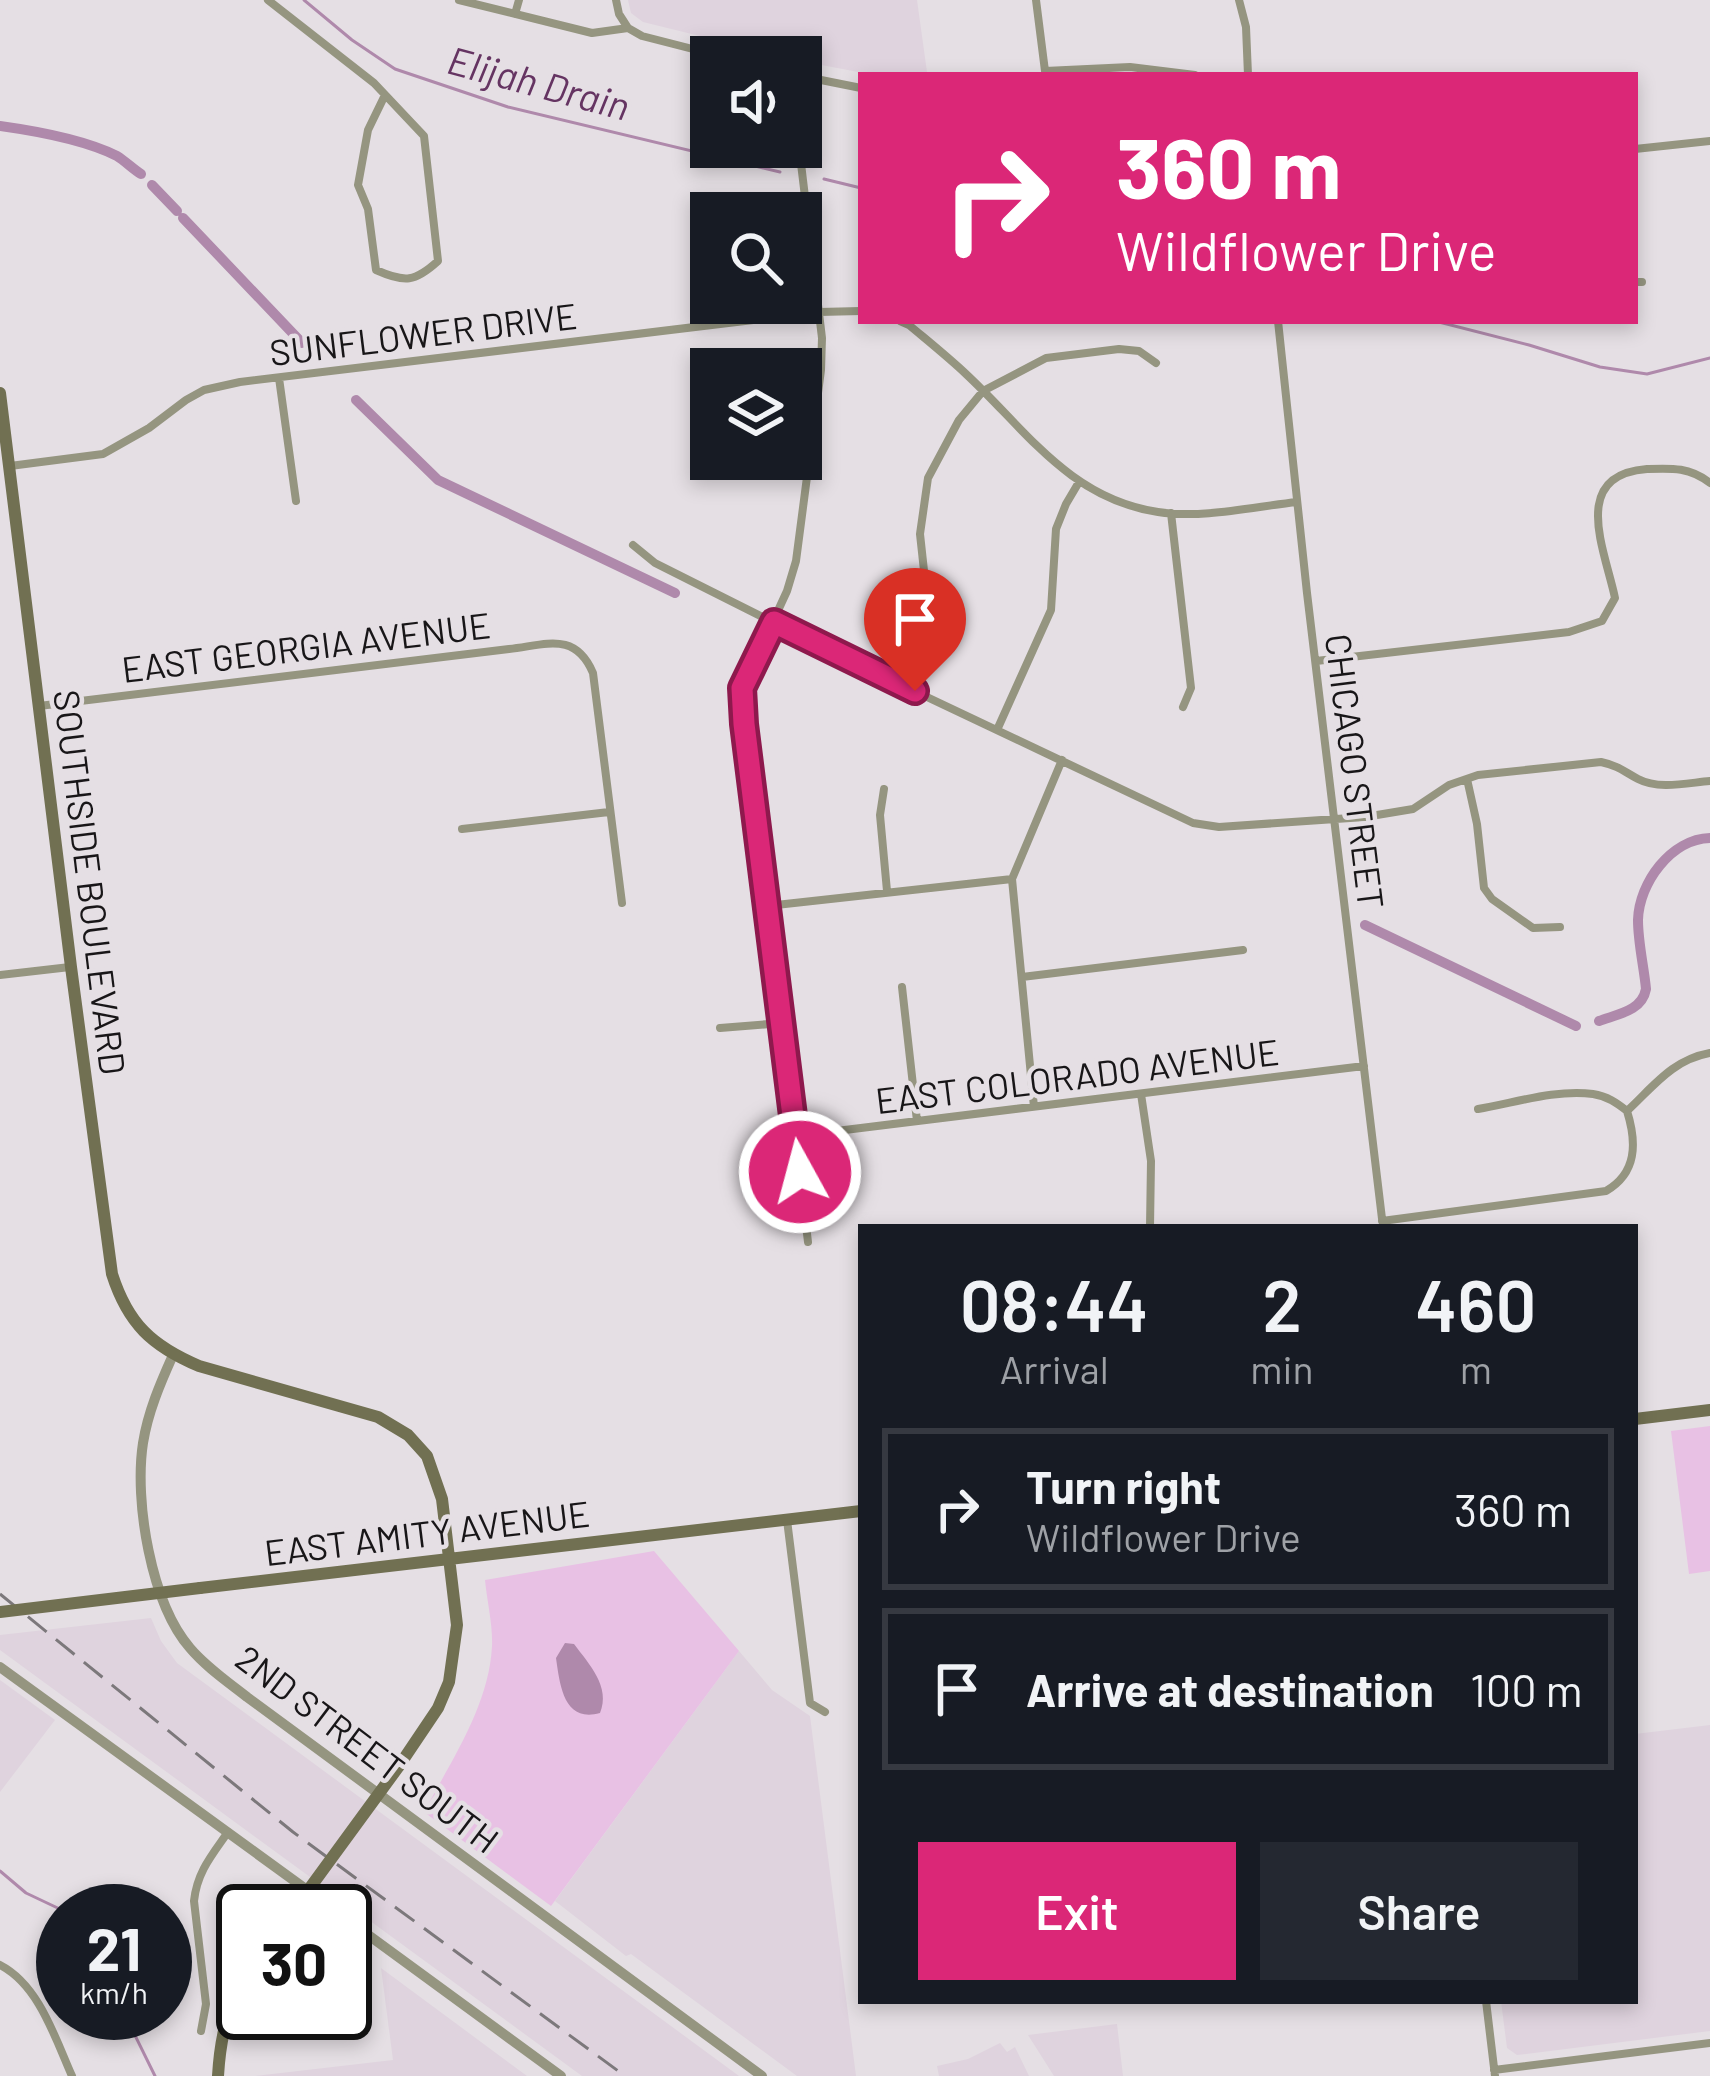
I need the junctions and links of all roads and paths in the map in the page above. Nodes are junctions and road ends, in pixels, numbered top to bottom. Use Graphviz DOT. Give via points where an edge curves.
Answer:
graph roads {
  1 [pos="268,0"];
  2 [pos="459,0"];
  3 [pos="519,0"];
  4 [pos="616,0"];
  5 [pos="1036,0"];
  6 [pos="1239,0"];
  7 [pos="515,14"];
  8 [pos="628,28"];
  9 [pos="690,48"];
  10 [pos="1171,72"];
  11 [pos="1248,72"];
  12 [pos="822,80"];
  13 [pos="858,87"];
  14 [pos="385,95"];
  15 [pos="1710,141"];
  16 [pos="1638,149"];
  17 [pos="858,311"];
  18 [pos="822,312"];
  19 [pos="721,324"];
  20 [pos="907,324"];
  21 [pos="1278,324"];
  22 [pos="1156,363"];
  23 [pos="279,378"];
  24 [pos="983,391"];
  25 [pos="0,393"];
  26 [pos="10,466"];
  27 [pos="803,480"];
  28 [pos="1079,482"];
  29 [pos="1710,483"];
  30 [pos="296,500"];
  31 [pos="1297,502"];
  32 [pos="1171,513"];
  33 [pos="633,545"];
  34 [pos="925,580"];
  35 [pos="774,622"];
  36 [pos="1316,661"];
  37 [pos="39,706"];
  38 [pos="1183,707"];
  39 [pos="997,730"];
  40 [pos="1062,760"];
  41 [pos="1467,779"];
  42 [pos="1710,781"];
  43 [pos="884,789"];
  44 [pos="609,812"];
  45 [pos="1335,818"];
  46 [pos="463,829"];
  47 [pos="1012,879"];
  48 [pos="887,891"];
  49 [pos="622,904"];
  50 [pos="767,906"];
  51 [pos="1560,927"];
  52 [pos="1243,950"];
  53 [pos="71,967"];
  54 [pos="0,975"];
  55 [pos="1022,977"];
  56 [pos="902,986"];
  57 [pos="782,1023"];
  58 [pos="721,1028"];
  59 [pos="1710,1053"];
  60 [pos="1364,1066"];
  61 [pos="1141,1094"];
  62 [pos="1034,1107"];
  63 [pos="1478,1109"];
  64 [pos="1627,1112"];
  65 [pos="917,1121"];
  66 [pos="796,1136"];
  67 [pos="1150,1224"];
  68 [pos="1383,1224"];
  69 [pos="808,1242"];
  70 [pos="173,1355"];
  71 [pos="1710,1410"];
  72 [pos="1638,1419"];
  73 [pos="858,1511"];
  74 [pos="787,1520"];
  75 [pos="449,1560"];
  76 [pos="0,1612"];
  77 [pos="0,1666"];
  78 [pos="826,1712"];
  79 [pos="229,1832"];
  80 [pos="299,1884"];
  81 [pos="312,1884"];
  82 [pos="372,1938"];
  83 [pos="0,1965"];
  84 [pos="1486,2004"];
  85 [pos="201,2031"];
  86 [pos="221,2040"];
  87 [pos="1710,2043"];
  88 [pos="1495,2073"];
  89 [pos="72,2076"];
  90 [pos="218,2076"];
  91 [pos="561,2076"];
  92 [pos="762,2076"];
  1 -- 14 [label="street"];
  2 -- 7 [label="street"];
  3 -- 7 [label="street"];
  4 -- 8 [label="street"];
  5 -- 10 [label="street" via="1045,71"];
  6 -- 11 [label="street"];
  7 -- 8 [label="street" via="592,33"];
  8 -- 9 [label="street"];
  12 -- 13 [label="street"];
  14 -- 14 [label="street" via="424,136 438,261 421,277 397,280 376,271 358,185 368,130"];
  15 -- 16 [label="street"];
  17 -- 18 [label="street, SUNFLOWER DRIVE"];
  19 -- 23 [label="street, SUNFLOWER DRIVE"];
  20 -- 24 [label="street"];
  21 -- 31 [label="street, CHICAGO STREET"];
  22 -- 24 [label="street" via="1119,349 1046,358"];
  23 -- 26 [label="street, SUNFLOWER DRIVE" via="204,390 103,454"];
  23 -- 30 [label="street"];
  24 -- 28 [label="street"];
  24 -- 34 [label="street" via="928,478 920,534"];
  25 -- 26 [label="main road, SOUTHSIDE BOULEVARD"];
  26 -- 37 [label="main road, SOUTHSIDE BOULEVARD"];
  27 -- 35 [label="street" via="796,561"];
  28 -- 32 [label="street"];
  28 -- 39 [label="street" via="1056,529 1051,610"];
  29 -- 36 [label="street" via="1678,467 1628,471 1605,486 1596,507 1616,598 1602,622"];
  31 -- 32 [label="street"];
  31 -- 36 [label="street, CHICAGO STREET"];
  32 -- 38 [label="street" via="1191,688"];
  33 -- 35 [label="street"];
  35 -- 39 [label="street"];
  35 -- 50 [label="street" via="742,688"];
  36 -- 45 [label="street, CHICAGO STREET"];
  37 -- 44 [label="street, EAST GEORGIA AVENUE" via="562,644 579,649 593,673"];
  37 -- 53 [label="main road, SOUTHSIDE BOULEVARD"];
  39 -- 40 [label="street"];
  40 -- 45 [label="street" via="1193,823"];
  40 -- 47 [label="street"];
  41 -- 42 [label="street" via="1601,762 1658,785"];
  41 -- 45 [label="street" via="1413,809"];
  41 -- 51 [label="street" via="1484,888 1533,928"];
  43 -- 48 [label="street"];
  44 -- 46 [label="street"];
  44 -- 49 [label="street"];
  45 -- 60 [label="street, CHICAGO STREET"];
  47 -- 48 [label="street"];
  47 -- 55 [label="street"];
  48 -- 50 [label="street"];
  50 -- 57 [label="street"];
  52 -- 55 [label="street"];
  53 -- 54 [label="street"];
  53 -- 70 [label="main road, SOUTHSIDE BOULEVARD" via="112,1274 133,1319"];
  55 -- 62 [label="street"];
  56 -- 65 [label="street"];
  57 -- 58 [label="street"];
  57 -- 66 [label="street"];
  59 -- 64 [label="street" via="1666,1072"];
  60 -- 61 [label="street, EAST COLORADO AVENUE"];
  60 -- 68 [label="street, CHICAGO STREET"];
  61 -- 62 [label="street, EAST COLORADO AVENUE"];
  61 -- 67 [label="street"];
  62 -- 65 [label="street, EAST COLORADO AVENUE"];
  63 -- 64 [label="street" via="1594,1094"];
  64 -- 68 [label="street" via="1634,1151 1606,1191"];
  65 -- 66 [label="street, EAST COLORADO AVENUE"];
  66 -- 69 [label="street"];
  70 -- 75 [label="main road" via="378,1417 408,1435 436,1479"];
  70 -- 92 [label="street, 2ND STREET SOUTH" via="148,1420 141,1483 152,1572 190,1648"];
  71 -- 72 [label="main road"];
  73 -- 74 [label="main road, EAST AMITY AVENUE"];
  74 -- 75 [label="main road, EAST AMITY AVENUE"];
  74 -- 78 [label="street" via="810,1703"];
  75 -- 76 [label="main road, EAST AMITY AVENUE, bridge"];
  75 -- 81 [label="main road, bridge" via="457,1625 449,1682"];
  77 -- 79 [label="street"];
  79 -- 80 [label="street"];
  79 -- 85 [label="street" via="196,1885"];
  82 -- 91 [label="street"];
  83 -- 89 [label="street" via="42,2010"];
  84 -- 88 [label="street"];
  86 -- 90 [label="main road"];
  87 -- 88 [label="street"];
}
